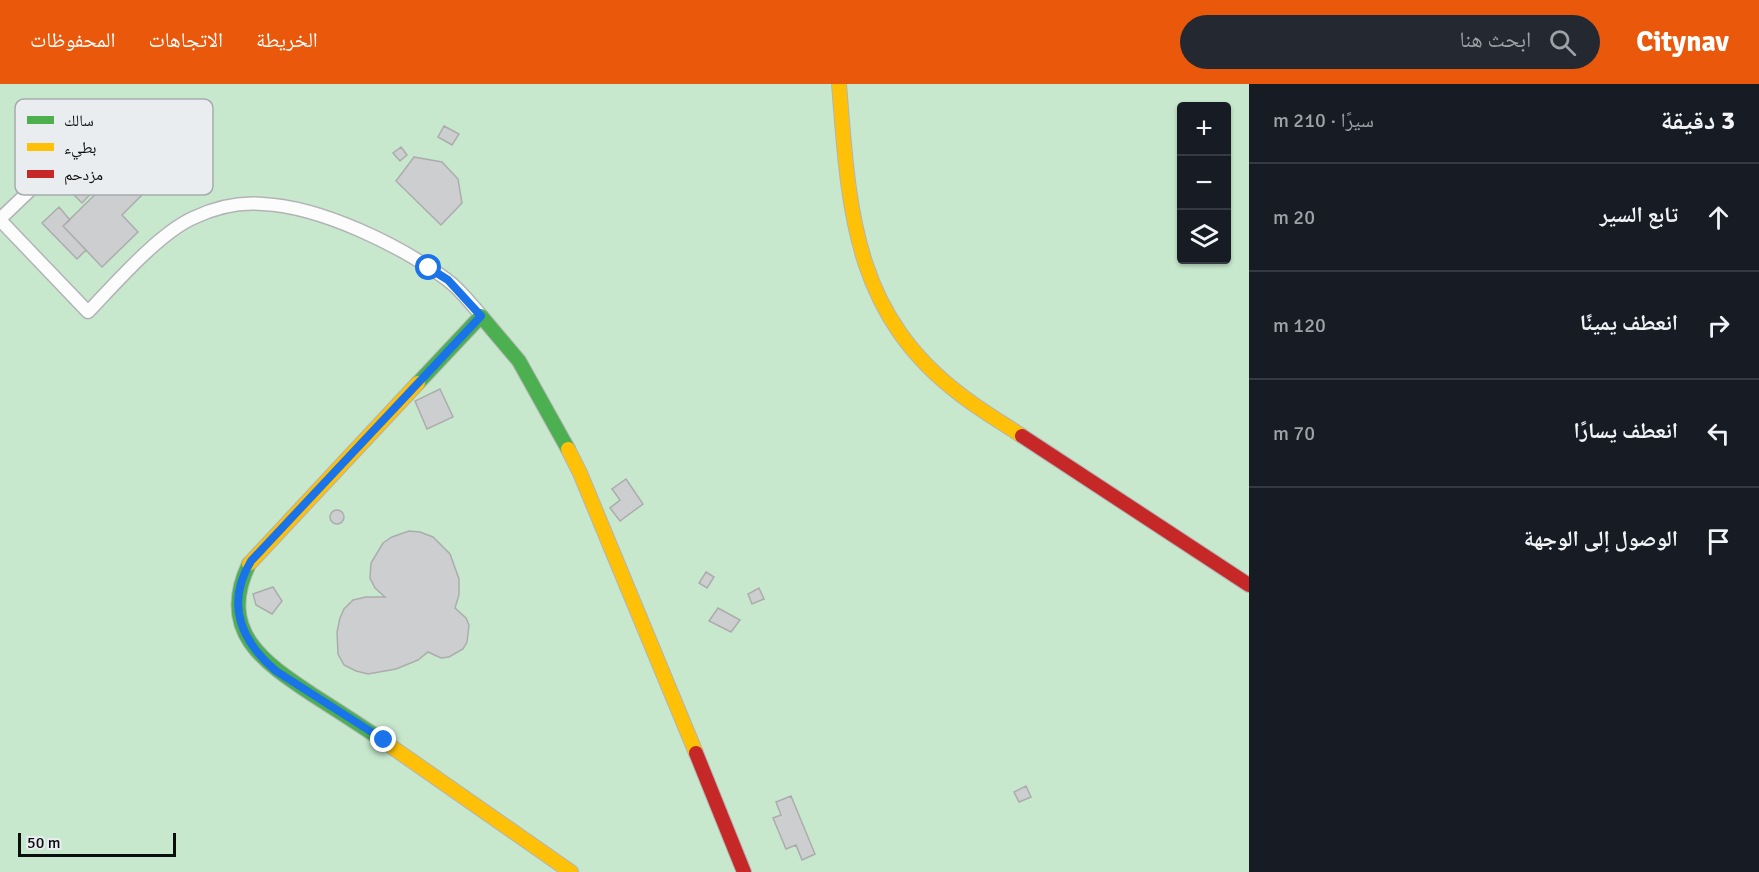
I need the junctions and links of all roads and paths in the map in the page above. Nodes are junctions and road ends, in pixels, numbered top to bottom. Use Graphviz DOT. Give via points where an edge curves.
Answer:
graph roads {
  1 [pos="839,84"];
  2 [pos="26,195"];
  3 [pos="0,220"];
  4 [pos="481,316"];
  5 [pos="1249,585"];
  6 [pos="571,872"];
  7 [pos="744,872"];
  1 -- 5 [label="street" via="848,196 860,254 882,308 909,347 960,395"];
  2 -- 3 [label="lane"];
  3 -- 4 [label="lane" via="88,312 162,239 190,219 230,205 263,204 340,222 405,252 448,280"];
  4 -- 6 [label="street" via="251,561 238,590 240,620 252,646 276,671 384,740"];
  4 -- 7 [label="street" via="519,361 578,470"];
}
